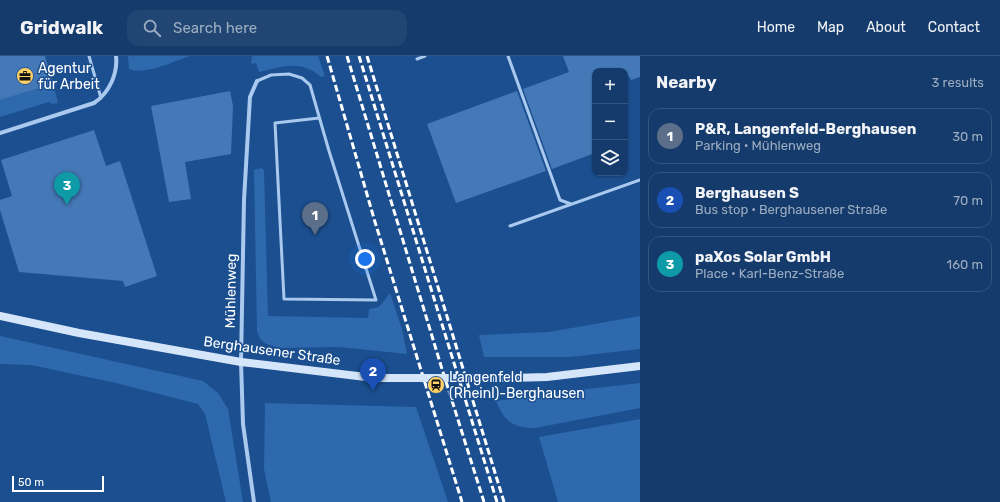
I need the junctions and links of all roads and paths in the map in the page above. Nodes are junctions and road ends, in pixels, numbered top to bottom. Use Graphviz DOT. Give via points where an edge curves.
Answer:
graph roads {
  1 [pos="88,56"];
  2 [pos="116,56"];
  3 [pos="425,56"];
  4 [pos="508,56"];
  5 [pos="417,59"];
  6 [pos="257,81"];
  7 [pos="101,98"];
  8 [pos="320,118"];
  9 [pos="0,133"];
  10 [pos="640,180"];
  11 [pos="571,204"];
  12 [pos="510,226"];
  13 [pos="0,316"];
  14 [pos="241,362"];
  15 [pos="640,366"];
  16 [pos="254,502"];
  1 -- 7 [label="lane"];
  2 -- 7 [label="street" via="117,63 112,81"];
  3 -- 5 [label="lane"];
  4 -- 11 [label="lane" via="560,200"];
  6 -- 8 [label="lane" via="271,75 289,74 302,78 310,85"];
  6 -- 14 [label="street, Mühlenweg" via="250,97 244,200"];
  7 -- 9 [label="street" via="94,103"];
  8 -- 8 [label="lane" via="357,242 376,300 284,299 275,123"];
  10 -- 11 [label="lane"];
  11 -- 12 [label="lane"];
  13 -- 14 [label="main road, Berghausener Straße"];
  14 -- 15 [label="main road, Berghausener Straße, bridge" via="374,378 547,377"];
  14 -- 16 [label="street, Mühlenweg" via="243,424"];
}
